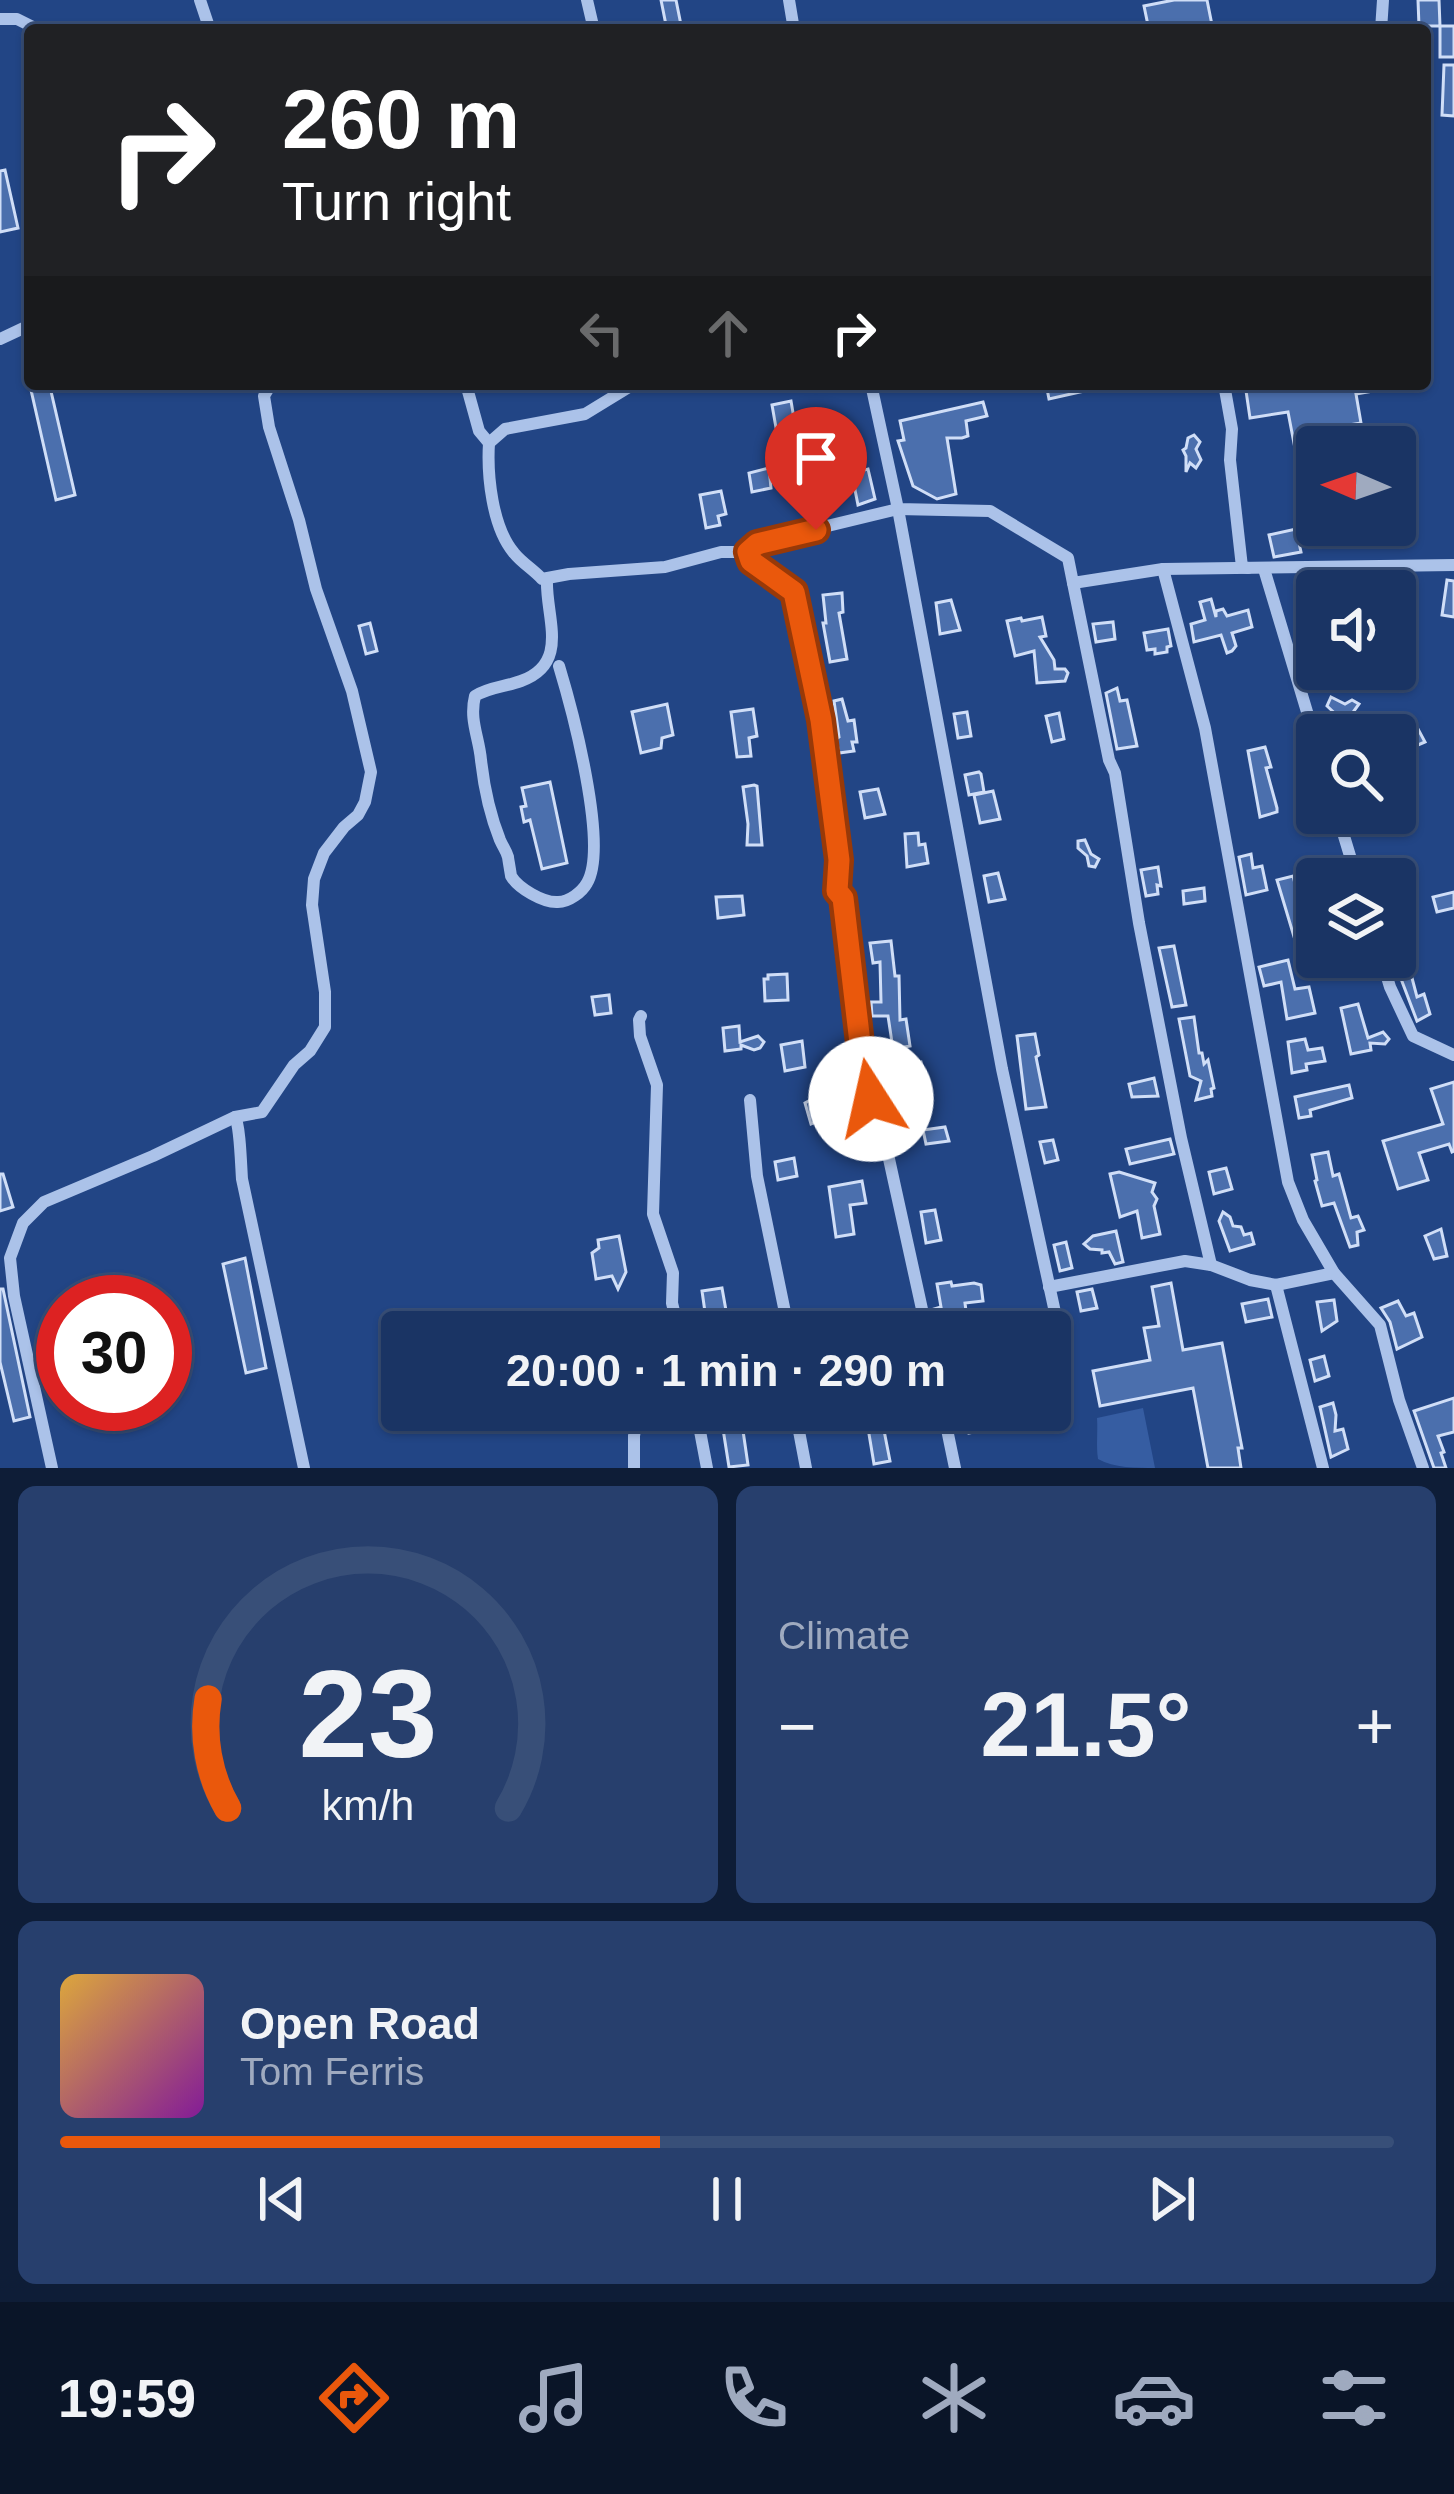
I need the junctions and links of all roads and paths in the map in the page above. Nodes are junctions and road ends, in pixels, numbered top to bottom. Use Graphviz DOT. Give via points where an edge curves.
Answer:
graph roads {
  1 [pos="268,390"];
  2 [pos="468,390"];
  3 [pos="624,390"];
  4 [pos="872,390"];
  5 [pos="1225,390"];
  6 [pos="489,443"];
  7 [pos="898,509"];
  8 [pos="748,552"];
  9 [pos="1454,565"];
  10 [pos="1163,569"];
  11 [pos="1259,569"];
  12 [pos="547,579"];
  13 [pos="1073,583"];
  14 [pos="559,666"];
  15 [pos="1307,714"];
  16 [pos="1387,978"];
  17 [pos="641,1016"];
  18 [pos="1454,1055"];
  19 [pos="750,1100"];
  20 [pos="235,1117"];
  21 [pos="1211,1265"];
  22 [pos="1334,1273"];
  23 [pos="1276,1286"];
  24 [pos="1049,1287"];
  25 [pos="674,1311"];
  26 [pos="785,1311"];
  27 [pos="921,1311"];
  28 [pos="1054,1311"];
  29 [pos="635,1431"];
  30 [pos="700,1431"];
  31 [pos="799,1431"];
  32 [pos="947,1431"];
  33 [pos="52,1468"];
  34 [pos="304,1468"];
  35 [pos="634,1468"];
  36 [pos="707,1468"];
  37 [pos="806,1468"];
  38 [pos="955,1468"];
  39 [pos="1323,1468"];
  40 [pos="1423,1468"];
  1 -- 20 [label="street" via="269,427 371,772 365,802 314,879 325,1028 262,1112"];
  2 -- 6 [label="street"];
  3 -- 6 [label="street" via="585,414 506,429"];
  4 -- 7 [label="street"];
  5 -- 11 [label="street" via="1242,567"];
  6 -- 12 [label="street" via="501,530 513,553"];
  7 -- 8 [label="street"];
  7 -- 13 [label="street" via="990,511 1068,558"];
  7 -- 24 [label="street"];
  8 -- 12 [label="street"];
  8 -- 27 [label="street" via="794,592 821,720 872,1116 882,1127"];
  9 -- 11 [label="street"];
  10 -- 11 [label="street"];
  10 -- 13 [label="street"];
  10 -- 22 [label="street" via="1205,728 1288,1182"];
  11 -- 15 [label="street"];
  12 -- 14 [label="street" via="548,661 534,676 476,696 472,720 511,875 532,894 560,903 588,882 595,836"];
  13 -- 21 [label="street"];
  16 -- 18 [label="street" via="1413,1036"];
  17 -- 25 [label="street" via="657,1085 653,1214 674,1273"];
  19 -- 26 [label="street"];
  20 -- 33 [label="street" via="44,1202 23,1223 10,1258 14,1296"];
  20 -- 34 [label="street"];
  21 -- 23 [label="street"];
  21 -- 24 [label="street" via="1185,1261"];
  22 -- 23 [label="street"];
  22 -- 40 [label="street" via="1380,1325"];
  23 -- 39 [label="street"];
  24 -- 28 [label="street"];
  29 -- 35 [label="street"];
  30 -- 36 [label="street"];
  31 -- 37 [label="street"];
  32 -- 38 [label="street"];
}
